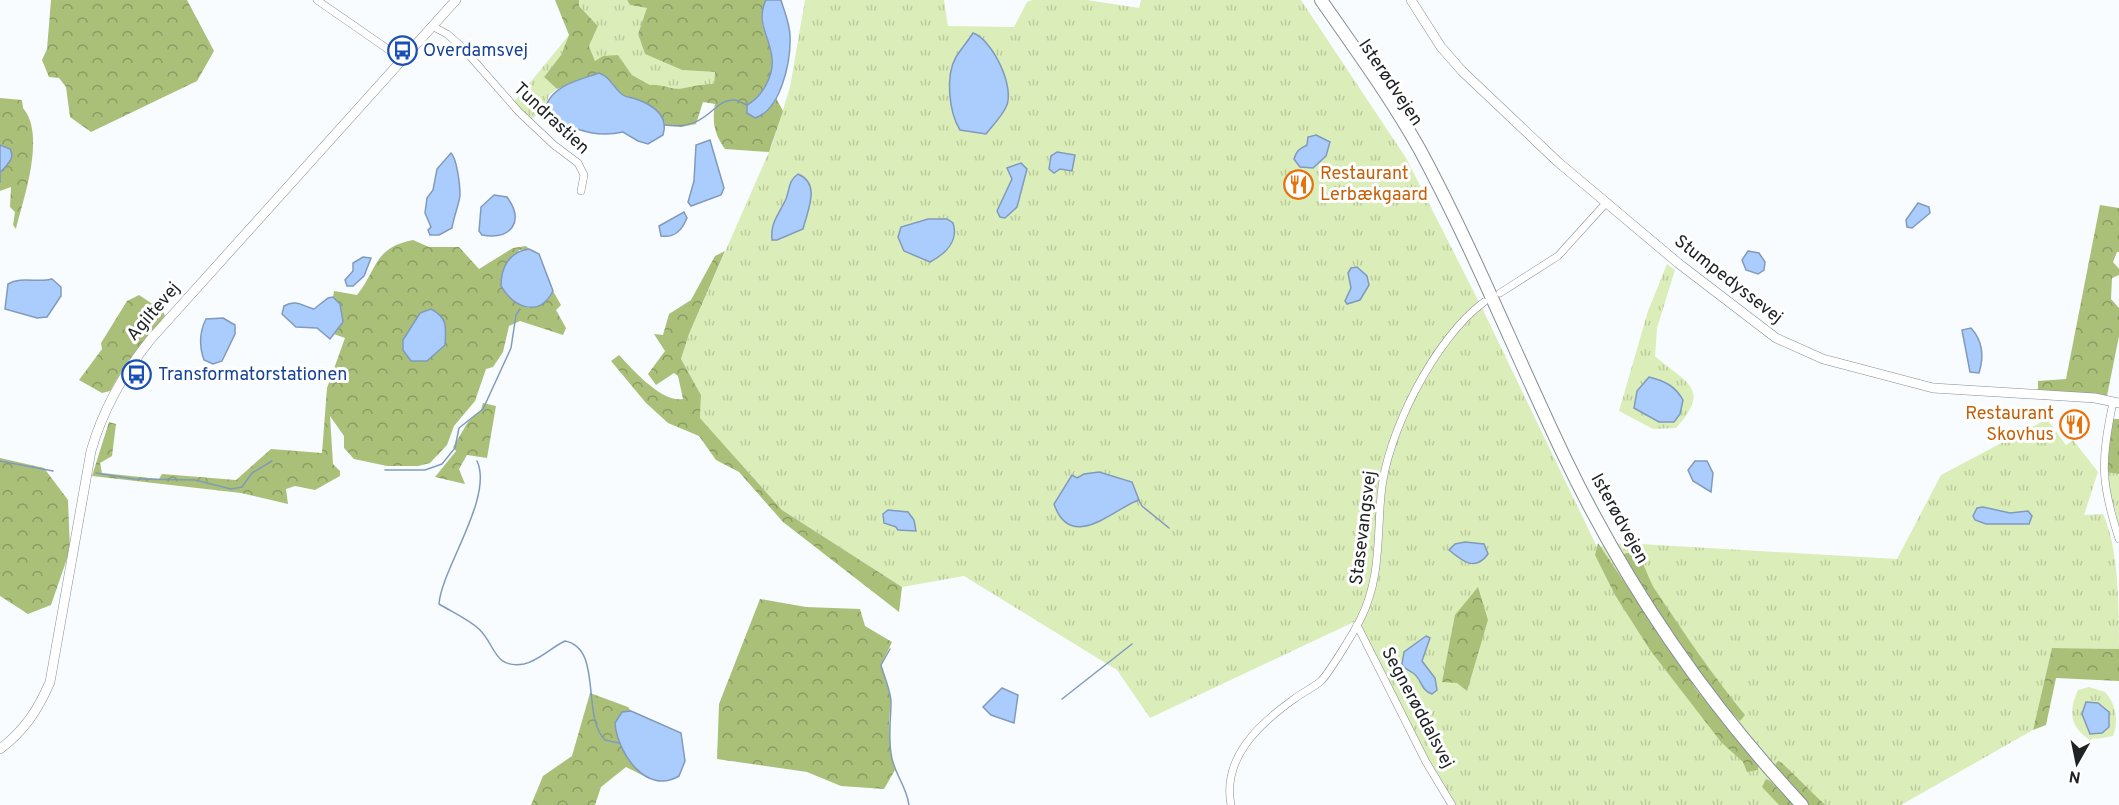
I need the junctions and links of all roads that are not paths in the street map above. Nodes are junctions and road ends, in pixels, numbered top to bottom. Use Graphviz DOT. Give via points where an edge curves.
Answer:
graph roads {
  1 [pos="317,0"];
  2 [pos="456,0"];
  3 [pos="1310,0"];
  4 [pos="1321,0"];
  5 [pos="1411,0"];
  6 [pos="432,26"];
  7 [pos="402,59"];
  8 [pos="581,191"];
  9 [pos="1606,203"];
  10 [pos="1455,220"];
  11 [pos="1500,293"];
  12 [pos="1484,302"];
  13 [pos="2116,403"];
  14 [pos="2119,538"];
  15 [pos="1357,625"];
  16 [pos="0,750"];
  17 [pos="1231,805"];
  18 [pos="1452,805"];
  19 [pos="1802,805"];
  1 -- 7 [label="street"];
  2 -- 6 [label="street, Agiltevej"];
  3 -- 10 [label="highway, Isterødvejen" via="1383,102"];
  4 -- 10 [label="highway, Isterødvejen" via="1395,108"];
  5 -- 9 [label="street, Stumpedyssevej" via="1441,48 1462,71"];
  6 -- 7 [label="street, Agiltevej"];
  6 -- 8 [label="street, Tundrastien" via="462,47 519,112 578,163 584,175"];
  7 -- 16 [label="street, Agiltevej" via="150,340 125,373 91,451 50,682 23,729"];
  9 -- 11 [label="street" via="1558,256"];
  9 -- 13 [label="street, Stumpedyssevej" via="1686,270 1797,350 1933,388"];
  10 -- 19 [label="highway, Isterødvejen" via="1566,459 1624,568 1698,680"];
  12 -- 15 [label="street, Stasevangsvej" via="1466,315 1434,356 1394,443 1381,492 1375,581"];
  13 -- 14 [label="street" via="2102,458 2106,496"];
  15 -- 17 [label="street, Stasevangsvej" via="1324,678 1267,719 1243,748 1230,771"];
  15 -- 18 [label="street, Segnerøddalsvej"];
}
